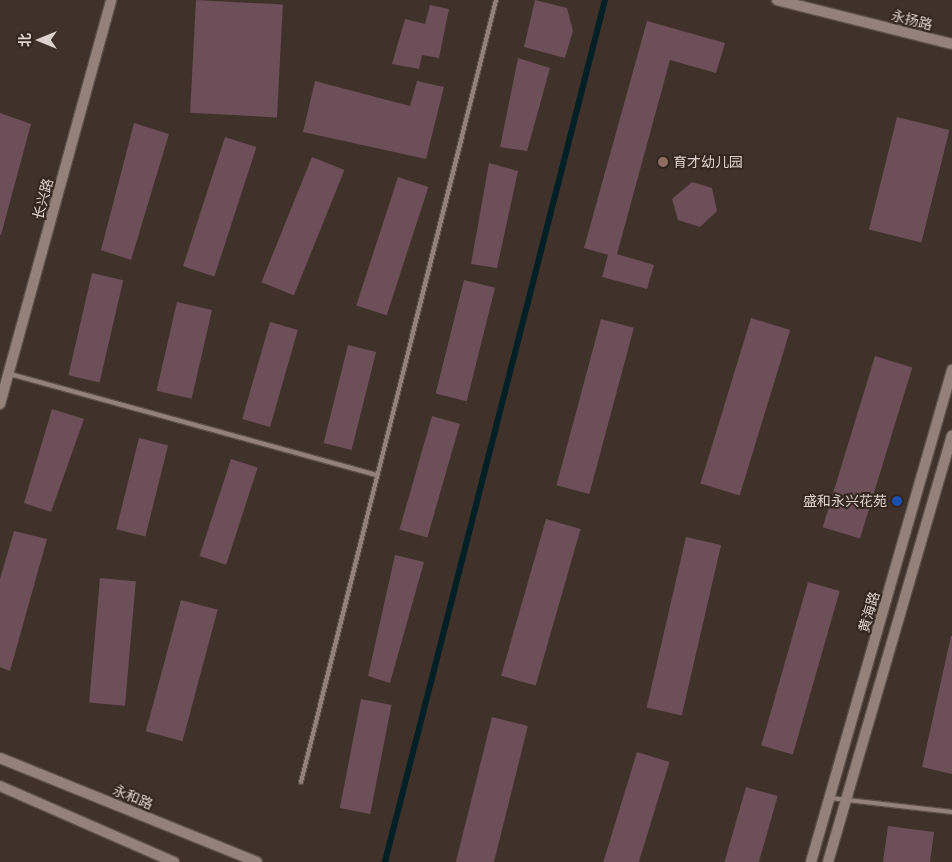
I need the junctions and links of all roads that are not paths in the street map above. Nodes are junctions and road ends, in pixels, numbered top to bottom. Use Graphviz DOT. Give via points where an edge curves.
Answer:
graph roads {
  1 [pos="111,0"];
  2 [pos="496,0"];
  3 [pos="777,0"];
  4 [pos="952,44"];
  5 [pos="952,370"];
  6 [pos="10,374"];
  7 [pos="0,404"];
  8 [pos="952,436"];
  9 [pos="378,474"];
  10 [pos="0,758"];
  11 [pos="301,782"];
  12 [pos="0,786"];
  13 [pos="830,798"];
  14 [pos="846,803"];
  15 [pos="952,812"];
  16 [pos="174,862"];
  17 [pos="256,862"];
  18 [pos="811,862"];
  19 [pos="828,862"];
  1 -- 6 [label="main road, 长兴路"];
  2 -- 9 [label="lane"];
  3 -- 4 [label="main road, 永扬路"];
  5 -- 13 [label="main road, 黄海路"];
  6 -- 7 [label="main road, 长兴路"];
  6 -- 9 [label="lane"];
  8 -- 14 [label="main road"];
  9 -- 11 [label="lane"];
  10 -- 17 [label="main road, 永和路"];
  12 -- 16 [label="main road"];
  13 -- 14 [label="lane"];
  13 -- 18 [label="main road, 黄海路"];
  14 -- 15 [label="lane"];
  14 -- 19 [label="main road"];
}
